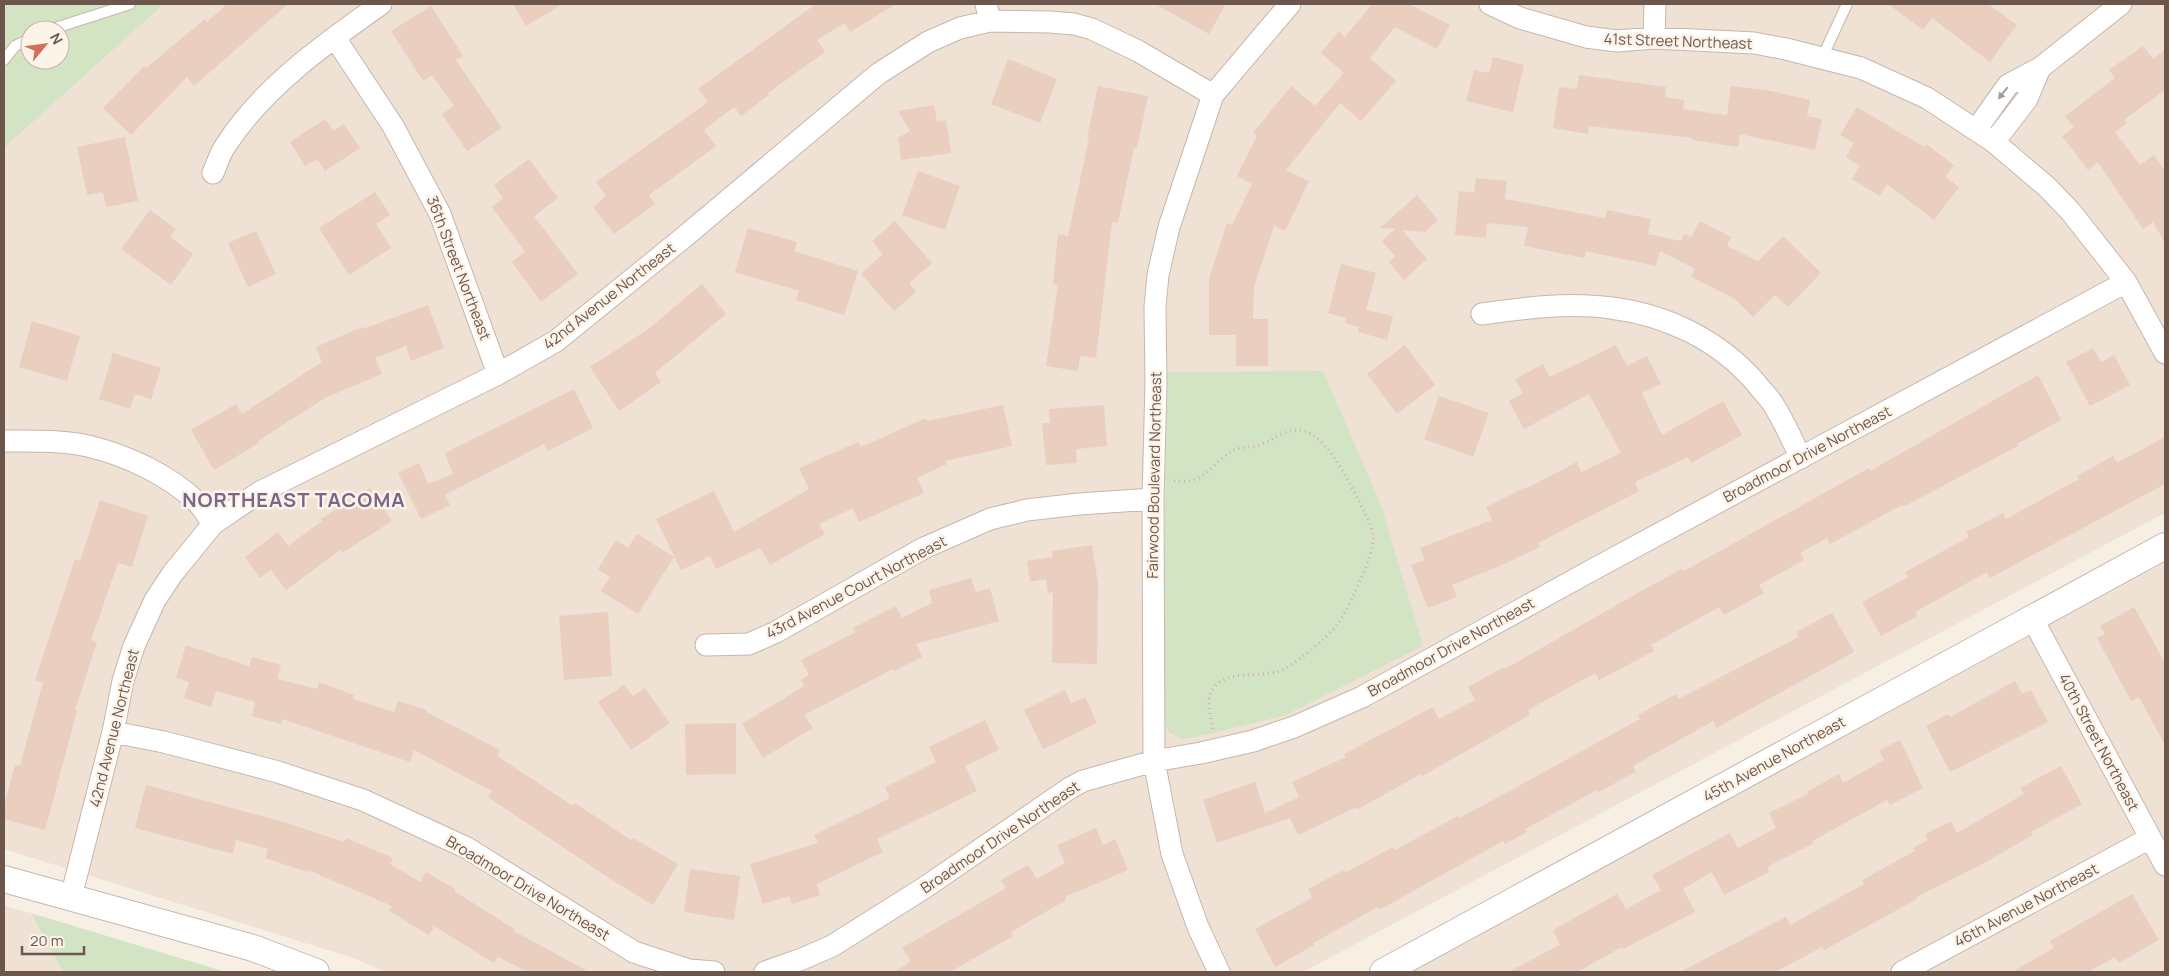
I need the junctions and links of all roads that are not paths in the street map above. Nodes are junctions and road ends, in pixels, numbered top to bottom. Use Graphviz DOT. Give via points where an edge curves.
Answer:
graph roads {
  1 [pos="130,4"];
  2 [pos="381,4"];
  3 [pos="1290,4"];
  4 [pos="1490,4"];
  5 [pos="1655,4"];
  6 [pos="1847,4"];
  7 [pos="2112,6"];
  8 [pos="988,12"];
  9 [pos="70,23"];
  10 [pos="335,38"];
  11 [pos="1654,38"];
  12 [pos="20,44"];
  13 [pos="1822,58"];
  14 [pos="4,60"];
  15 [pos="2040,68"];
  16 [pos="1213,95"];
  17 [pos="1976,130"];
  18 [pos="1994,142"];
  19 [pos="213,173"];
  20 [pos="2126,282"];
  21 [pos="1482,314"];
  22 [pos="2165,353"];
  23 [pos="498,374"];
  24 [pos="4,441"];
  25 [pos="1801,458"];
  26 [pos="1153,490"];
  27 [pos="212,524"];
  28 [pos="2165,546"];
  29 [pos="2032,618"];
  30 [pos="706,645"];
  31 [pos="113,732"];
  32 [pos="1154,761"];
  33 [pos="2150,838"];
  34 [pos="2165,865"];
  35 [pos="4,879"];
  36 [pos="71,897"];
  37 [pos="316,972"];
  38 [pos="714,972"];
  39 [pos="765,972"];
  40 [pos="1219,972"];
  41 [pos="1383,972"];
  42 [pos="1902,972"];
  1 -- 9 [label="lane"];
  2 -- 10 [label="street"];
  3 -- 16 [label="street, Fairwood Boulevard Northeast"];
  4 -- 11 [label="street, 41st Street Northeast" via="1520,18 1586,37 1617,41"];
  5 -- 11 [label="street"];
  6 -- 13 [label="lane"];
  7 -- 15 [label="street"];
  8 -- 16 [label="street, 42nd Avenue Northeast" via="1092,29 1138,51"];
  8 -- 23 [label="street, 42nd Avenue Northeast" via="928,42 878,74 556,341"];
  10 -- 19 [label="street" via="286,77 245,118 225,146"];
  10 -- 23 [label="street, 36th Street Northeast" via="393,126 440,214"];
  11 -- 13 [label="street, 41st Street Northeast" via="1754,43"];
  12 -- 14 [label="lane"];
  13 -- 17 [label="street, 41st Street Northeast" via="1861,68 1896,83 1927,98"];
  15 -- 17 [label="street, one-way" via="2008,85"];
  15 -- 18 [label="street" via="2027,99"];
  16 -- 26 [label="street, Fairwood Boulevard Northeast" via="1168,227 1158,275 1154,307"];
  17 -- 18 [label="street, 41st Street Northeast"];
  18 -- 20 [label="street, 41st Street Northeast" via="2065,206"];
  20 -- 22 [label="street, 41st Street Northeast"];
  20 -- 25 [label="street, Broadmoor Drive Northeast"];
  21 -- 25 [label="street" via="1540,306 1610,307 1687,330 1706,339 1740,364 1772,402"];
  23 -- 27 [label="street, 42nd Avenue Northeast" via="260,492"];
  24 -- 27 [label="street" via="89,447 143,466 198,503"];
  25 -- 32 [label="street, Broadmoor Drive Northeast" via="1362,697 1253,741"];
  26 -- 30 [label="street, 43rd Avenue Court Northeast" via="990,519 915,552 776,632 749,644"];
  26 -- 32 [label="street, Fairwood Boulevard Northeast"];
  27 -- 31 [label="street, 42nd Avenue Northeast" via="173,573 144,620 123,681"];
  28 -- 29 [label="street, 45th Avenue Northeast"];
  29 -- 33 [label="street, 40th Street Northeast"];
  29 -- 41 [label="street, 45th Avenue Northeast"];
  31 -- 36 [label="street, 42nd Avenue Northeast"];
  31 -- 38 [label="street, Broadmoor Drive Northeast" via="278,772 363,800 467,848 634,952 689,970"];
  32 -- 39 [label="street, Broadmoor Drive Northeast" via="1076,784 924,888 832,946"];
  32 -- 40 [label="street, Fairwood Boulevard Northeast" via="1172,854 1198,927"];
  33 -- 34 [label="street, 40th Street Northeast"];
  33 -- 42 [label="street, 46th Avenue Northeast"];
  35 -- 36 [label="street"];
  36 -- 37 [label="street" via="253,948"];
}
